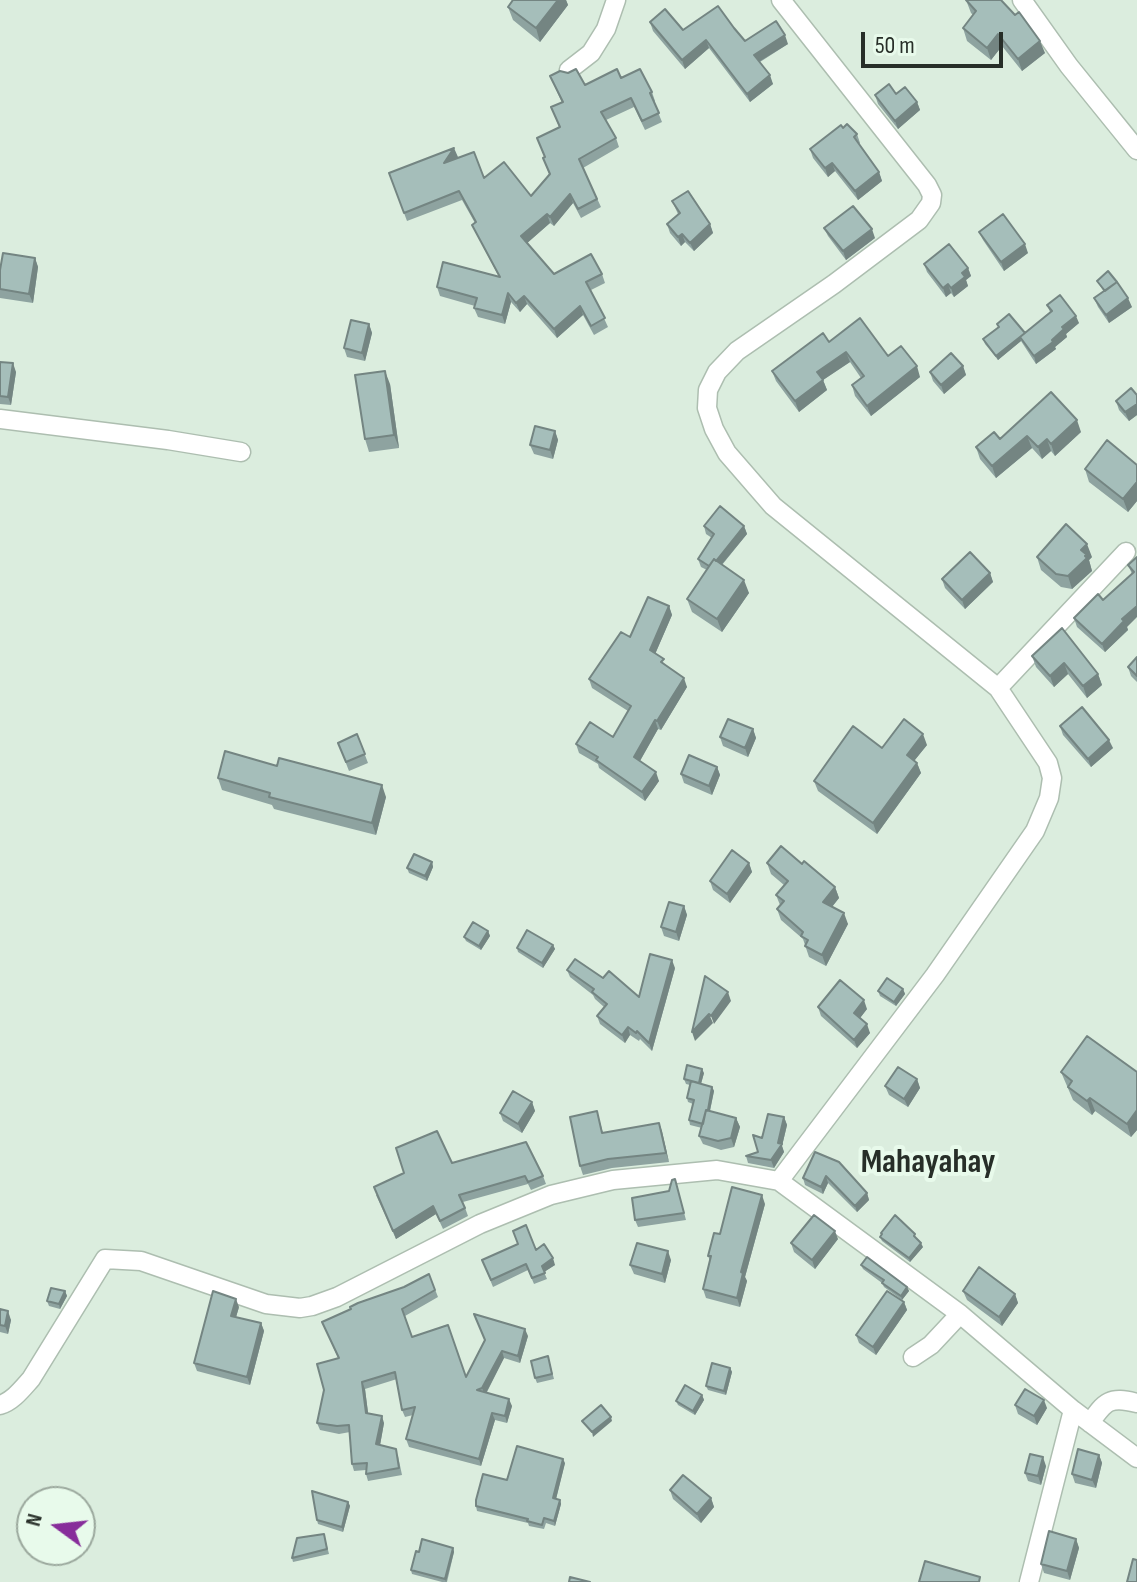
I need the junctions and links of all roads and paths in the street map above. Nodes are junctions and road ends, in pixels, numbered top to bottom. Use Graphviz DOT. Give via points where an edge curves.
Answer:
graph roads {
  1 [pos="616,0"];
  2 [pos="781,0"];
  3 [pos="1022,0"];
  4 [pos="569,70"];
  5 [pos="1137,150"];
  6 [pos="0,419"];
  7 [pos="241,452"];
  8 [pos="1126,552"];
  9 [pos="998,688"];
  10 [pos="779,1181"];
  11 [pos="960,1314"];
  12 [pos="913,1357"];
  13 [pos="1137,1403"];
  14 [pos="0,1405"];
  15 [pos="1073,1410"];
  16 [pos="1090,1423"];
  17 [pos="1137,1458"];
  18 [pos="1029,1582"];
  1 -- 4 [label="street" via="591,53"];
  2 -- 9 [label="street" via="927,185 931,203 919,220 737,351 717,372 707,408 727,453 773,506"];
  3 -- 5 [label="street"];
  6 -- 7 [label="street"];
  8 -- 9 [label="street"];
  9 -- 10 [label="street" via="1048,763 1052,778 1035,831 935,975"];
  10 -- 11 [label="street"];
  10 -- 14 [label="street" via="717,1170 613,1180 551,1195 480,1224 337,1297 300,1308 266,1304 141,1261 105,1259 31,1379"];
  11 -- 12 [label="street"];
  11 -- 15 [label="street"];
  13 -- 16 [label="street" via="1109,1401"];
  15 -- 16 [label="street"];
  15 -- 18 [label="street"];
  16 -- 17 [label="street"];
}
